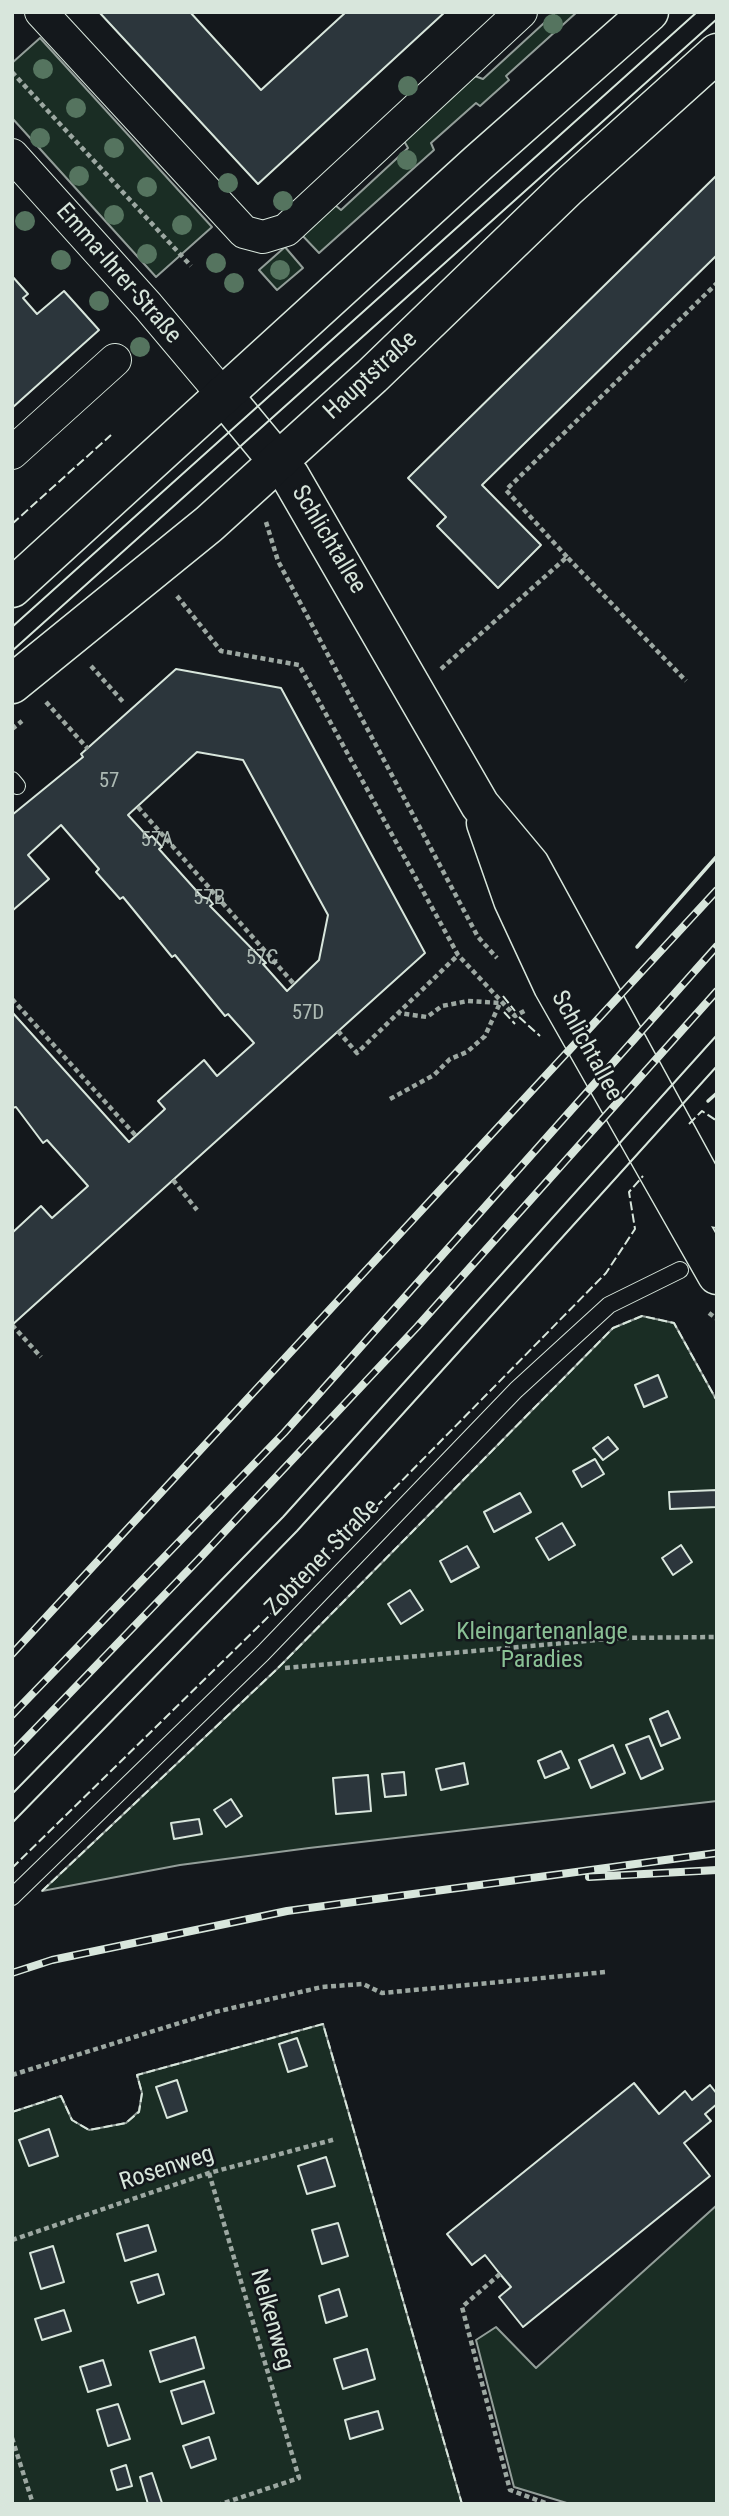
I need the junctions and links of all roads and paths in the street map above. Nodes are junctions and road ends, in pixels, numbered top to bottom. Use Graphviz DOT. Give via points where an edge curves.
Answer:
graph roads {
  1 [pos="41,12"];
  2 [pos="521,12"];
  3 [pos="649,12"];
  4 [pos="717,53"];
  5 [pos="12,72"];
  6 [pos="12,155"];
  7 [pos="191,266"];
  8 [pos="717,284"];
  9 [pos="116,360"];
  10 [pos="223,395"];
  11 [pos="12,453"];
  12 [pos="278,459"];
  13 [pos="268,524"];
  14 [pos="567,557"];
  15 [pos="12,588"];
  16 [pos="171,589"];
  17 [pos="88,663"];
  18 [pos="686,681"];
  19 [pos="415,692"];
  20 [pos="29,693"];
  21 [pos="125,704"];
  22 [pos="88,749"];
  23 [pos="480,805"];
  24 [pos="138,807"];
  25 [pos="458,955"];
  26 [pos="503,966"];
  27 [pos="294,984"];
  28 [pos="12,999"];
  29 [pos="500,1003"];
  30 [pos="536,1004"];
  31 [pos="399,1013"];
  32 [pos="338,1031"];
  33 [pos="390,1099"];
  34 [pos="136,1136"];
  35 [pos="173,1180"];
  36 [pos="717,1208"];
  37 [pos="197,1210"];
  38 [pos="680,1270"];
  39 [pos="717,1275"];
  40 [pos="12,1325"];
  41 [pos="41,1357"];
  42 [pos="717,1637"];
  43 [pos="263,1653"];
  44 [pos="12,1897"];
  45 [pos="606,1972"];
  46 [pos="12,2075"];
  47 [pos="336,2139"];
  48 [pos="209,2173"];
  49 [pos="12,2240"];
  50 [pos="500,2274"];
  51 [pos="12,2438"];
  52 [pos="33,2504"];
  53 [pos="221,2504"];
  54 [pos="548,2504"];
  1 -- 2 [label="street" via="244,232 263,237 286,230"];
  3 -- 10 [label="main road"];
  4 -- 12 [label="main road, Hauptstraße"];
  5 -- 7 [label="path"];
  6 -- 10 [label="street, Emma-Ihrer-Straße"];
  8 -- 14 [label="path" via="506,490"];
  9 -- 11 [label="street"];
  10 -- 12 [label="main road, Schlichtallee"];
  10 -- 15 [label="main road"];
  12 -- 19 [label="main road, Schlichtallee"];
  12 -- 20 [label="main road, Hauptstraße"];
  13 -- 26 [label="path" via="278,561 478,937"];
  14 -- 18 [label="path"];
  14 -- 19 [label="path"];
  16 -- 25 [label="path" via="221,652 299,665"];
  17 -- 21 [label="path"];
  19 -- 23 [label="main road, Schlichtallee"];
  20 -- 22 [label="path"];
  23 -- 36 [label="main road, Schlichtallee" via="530,865"];
  23 -- 39 [label="main road, Schlichtallee" via="509,889 553,986"];
  24 -- 27 [label="path"];
  25 -- 29 [label="path"];
  25 -- 31 [label="path"];
  28 -- 34 [label="path"];
  29 -- 30 [label="path" via="515,1016"];
  29 -- 31 [label="path" via="468,1001 442,1006 427,1017"];
  29 -- 33 [label="path" via="485,1036 476,1044 450,1059 435,1075"];
  31 -- 32 [label="path" via="357,1053"];
  35 -- 37 [label="path"];
  38 -- 43 [label="lane, Zobtener Straße" via="609,1305 535,1373"];
  40 -- 41 [label="path"];
  42 -- 43 [label="path" via="619,1638 277,1669"];
  43 -- 44 [label="lane, Zobtener Straße"];
  45 -- 46 [label="path" via="382,1993 363,1984 322,1987 215,2012"];
  47 -- 48 [label="path, Rosenweg"];
  48 -- 49 [label="path, Rosenweg"];
  48 -- 53 [label="path, Nelkenweg" via="299,2478"];
  50 -- 54 [label="path" via="462,2307 510,2490"];
  51 -- 52 [label="path"];
}
